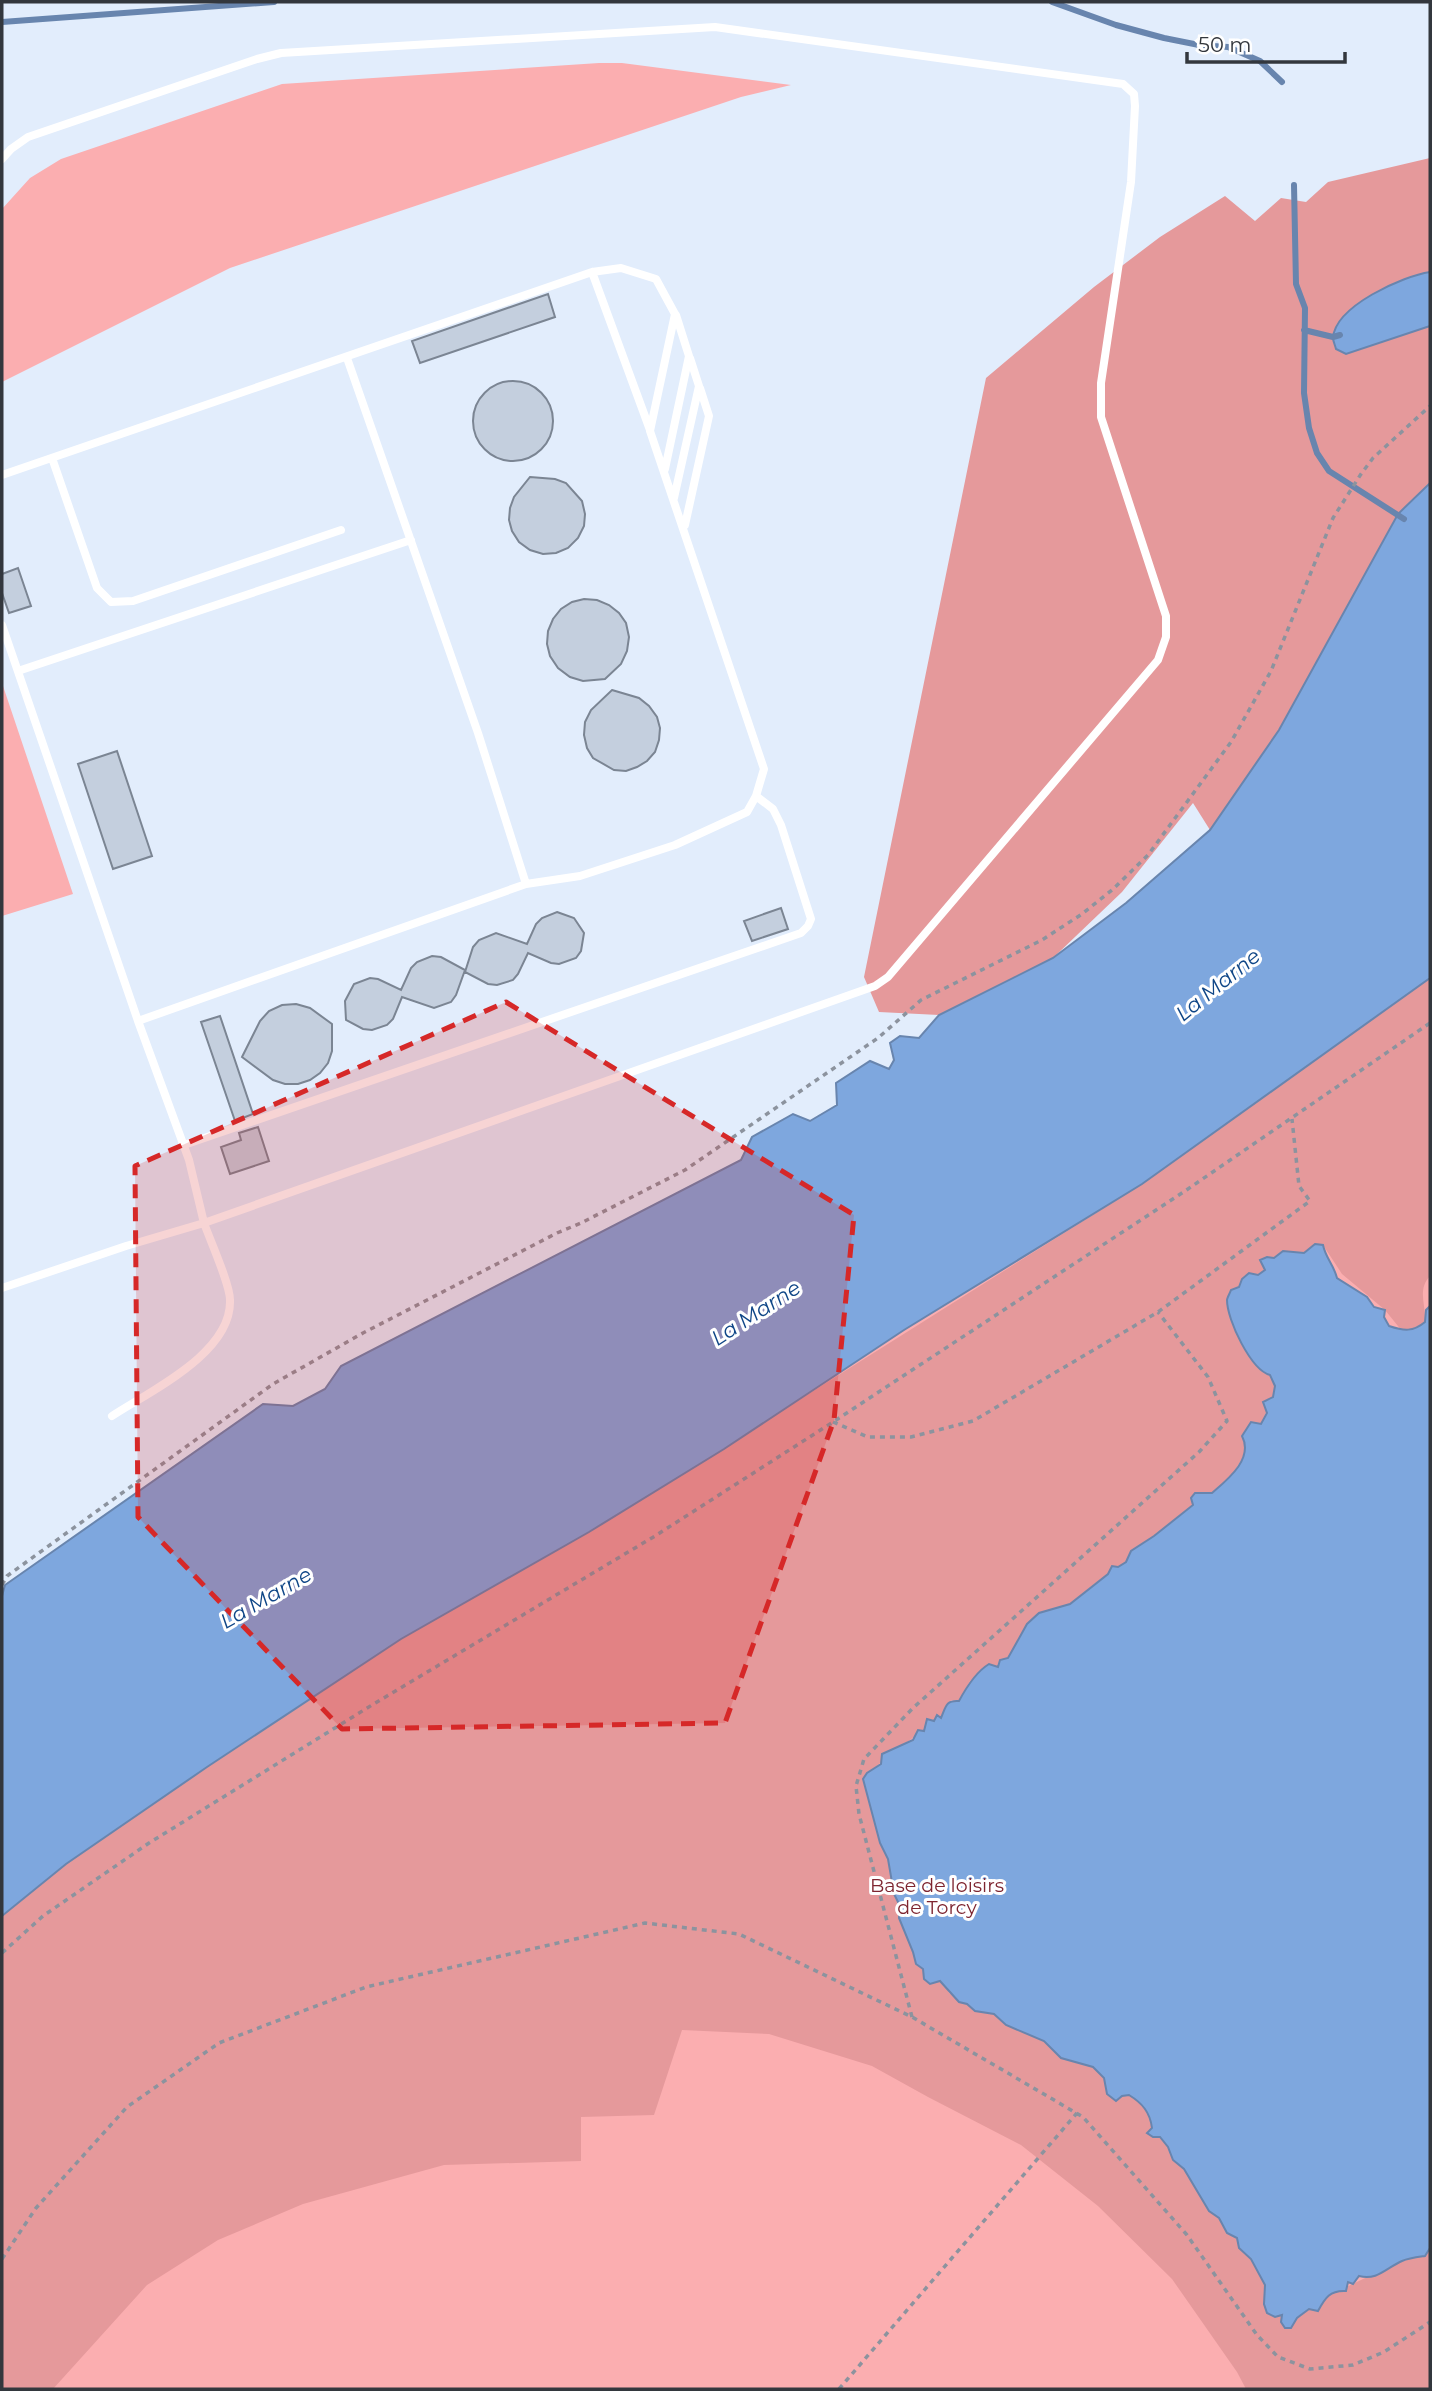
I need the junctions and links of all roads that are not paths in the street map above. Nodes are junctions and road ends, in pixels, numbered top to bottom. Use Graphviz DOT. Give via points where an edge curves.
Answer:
graph roads {
  1 [pos="2,159"];
  2 [pos="592,272"];
  3 [pos="675,314"];
  4 [pos="689,356"];
  5 [pos="347,358"];
  6 [pos="699,386"];
  7 [pos="650,430"];
  8 [pos="52,458"];
  9 [pos="665,471"];
  10 [pos="2,475"];
  11 [pos="674,498"];
  12 [pos="685,528"];
  13 [pos="341,530"];
  14 [pos="411,540"];
  15 [pos="2,625"];
  16 [pos="18,671"];
  17 [pos="756,796"];
  18 [pos="526,884"];
  19 [pos="138,1021"];
  20 [pos="184,1145"];
  21 [pos="204,1223"];
  22 [pos="2,1289"];
  23 [pos="111,1416"];
  1 -- 21 [label="lane" via="28,137 281,53 715,27 1123,84 1134,94 1130,182 1101,383 1101,416 1166,616 1166,637 1158,660 888,977 875,986"];
  2 -- 3 [label="lane" via="621,268 656,279"];
  2 -- 5 [label="lane"];
  2 -- 7 [label="lane"];
  3 -- 4 [label="lane"];
  3 -- 7 [label="lane"];
  4 -- 6 [label="lane"];
  4 -- 9 [label="lane"];
  5 -- 8 [label="lane"];
  5 -- 14 [label="lane"];
  6 -- 11 [label="lane"];
  6 -- 12 [label="lane" via="709,416"];
  7 -- 9 [label="lane"];
  8 -- 10 [label="lane"];
  8 -- 13 [label="lane" via="96,588 111,602 133,601"];
  9 -- 11 [label="lane"];
  11 -- 12 [label="lane"];
  12 -- 17 [label="lane" via="764,769"];
  14 -- 16 [label="lane"];
  14 -- 18 [label="lane"];
  15 -- 16 [label="lane"];
  16 -- 19 [label="lane"];
  17 -- 18 [label="lane" via="747,812 675,845 580,876"];
  17 -- 20 [label="lane" via="773,809 781,825 811,919 801,933"];
  18 -- 19 [label="lane"];
  19 -- 20 [label="lane"];
  20 -- 21 [label="lane"];
  21 -- 22 [label="lane"];
  21 -- 23 [label="lane" via="231,1298 229,1317 200,1359"];
}
